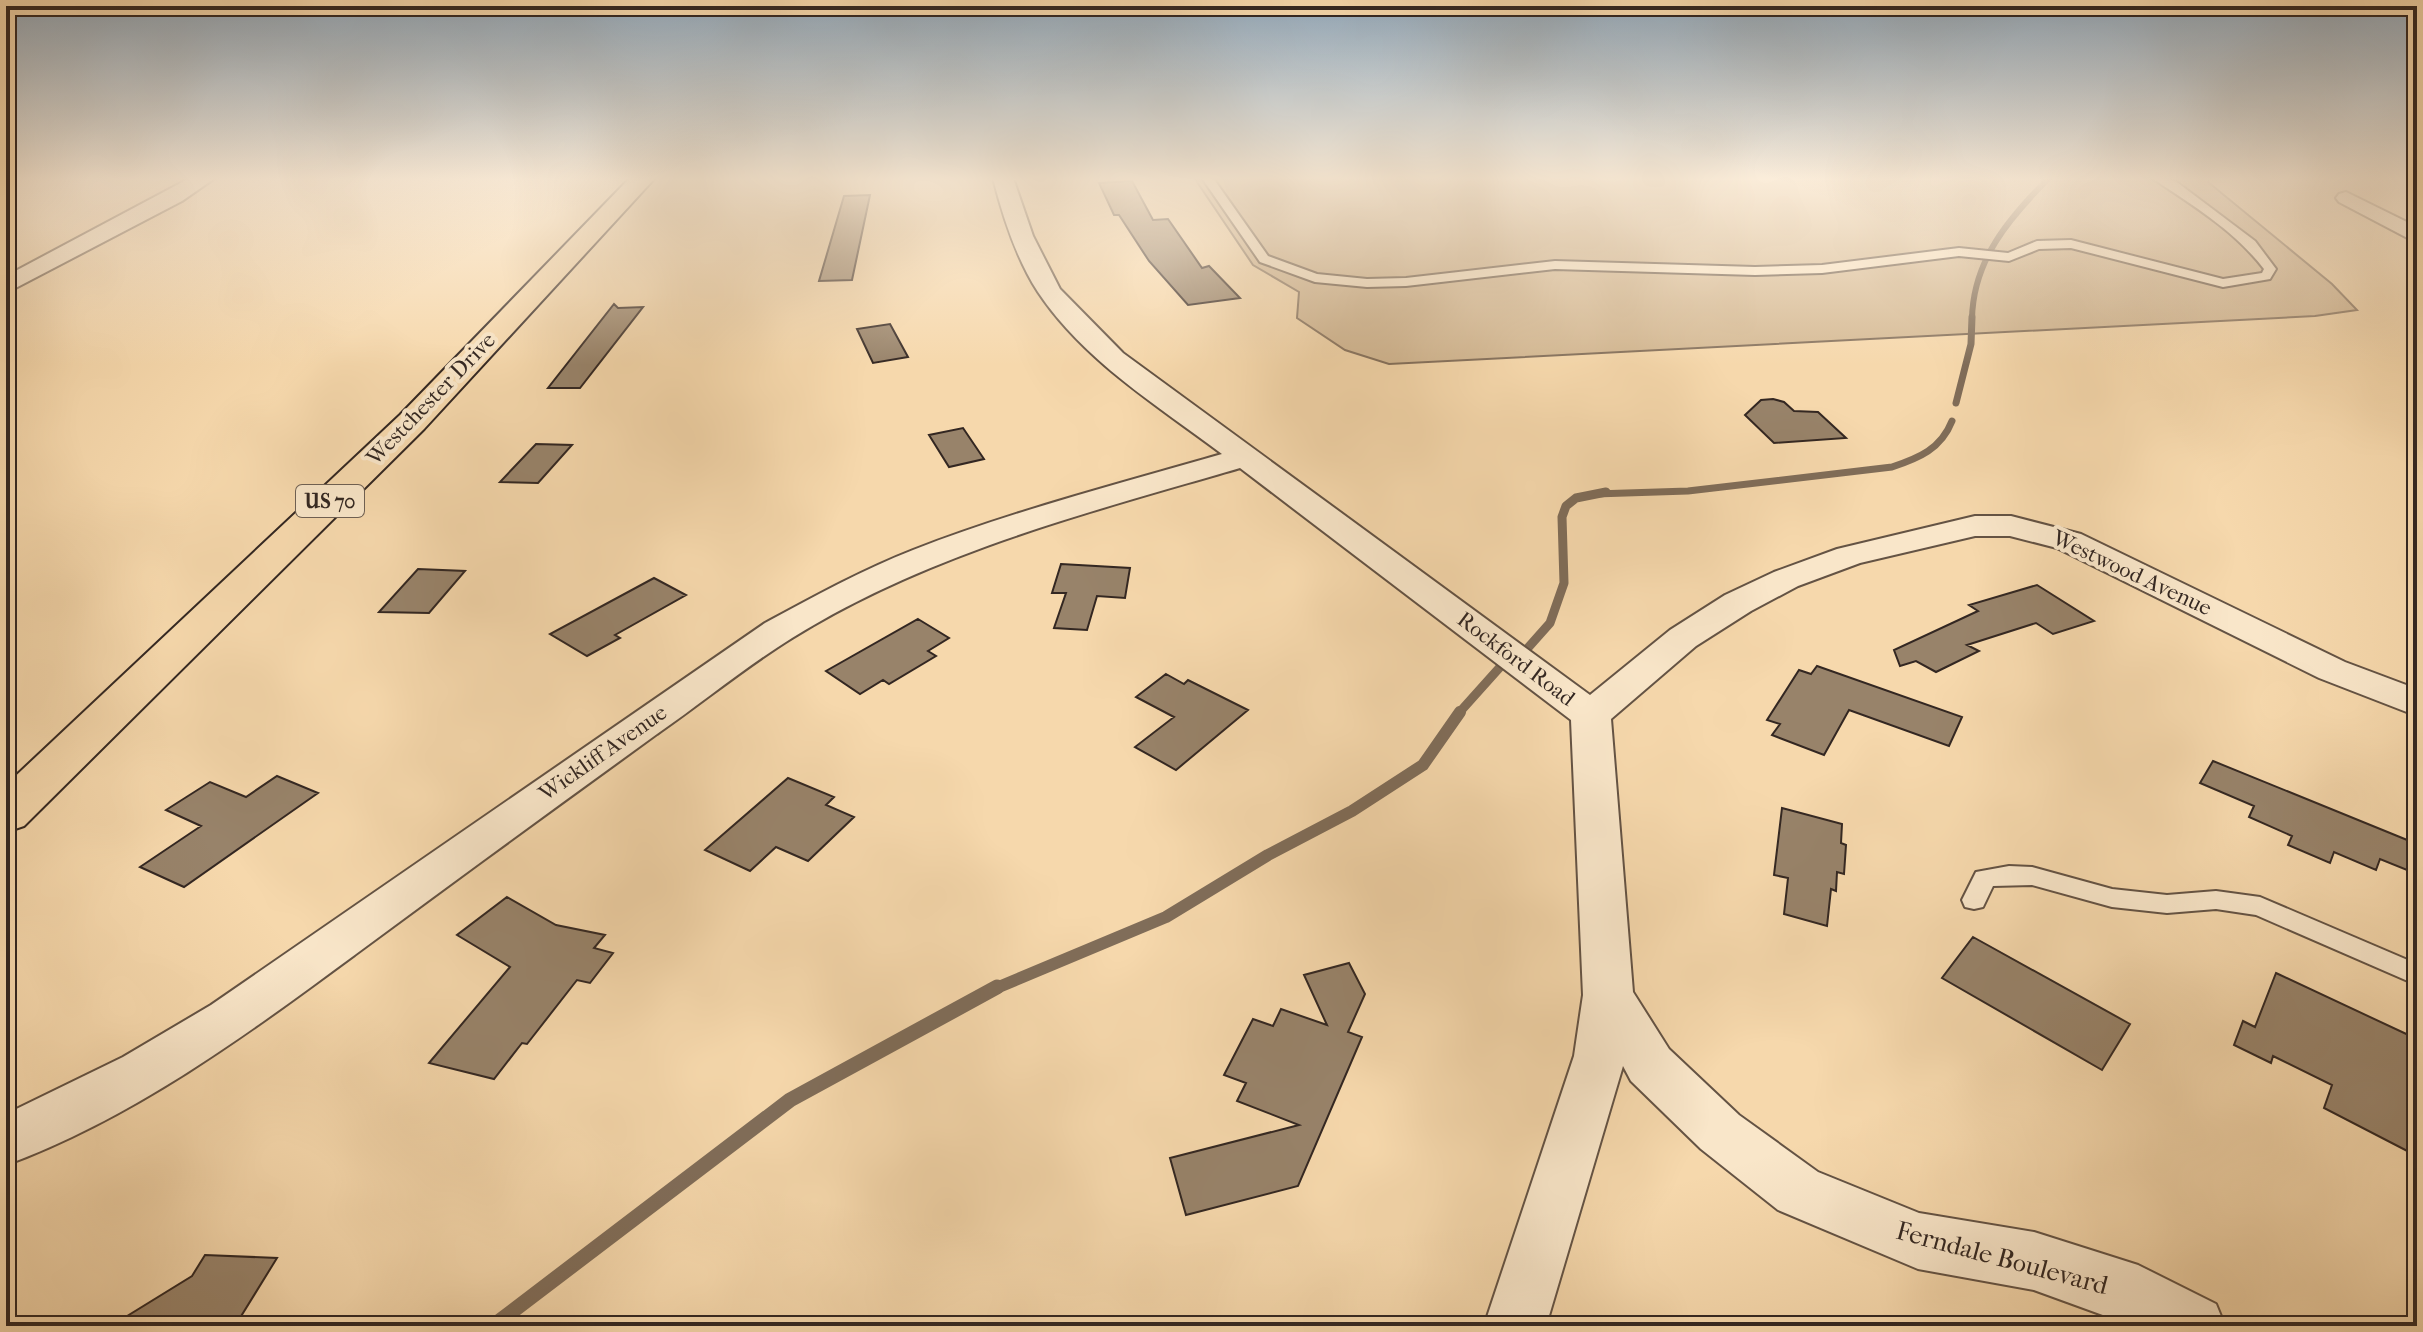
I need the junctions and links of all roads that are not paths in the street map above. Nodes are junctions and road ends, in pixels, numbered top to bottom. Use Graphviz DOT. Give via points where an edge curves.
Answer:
graph roads {
  1 [pos="93,240"];
  2 [pos="585,240"];
  3 [pos="1027,240"];
  4 [pos="1247,240"];
  5 [pos="2246,240"];
  6 [pos="6,286"];
  7 [pos="1244,457"];
  8 [pos="2417,703"];
  9 [pos="1591,715"];
  10 [pos="6,814"];
  11 [pos="1974,900"];
  12 [pos="2417,975"];
  13 [pos="1608,995"];
  14 [pos="6,1140"];
  15 [pos="1515,1326"];
  16 [pos="2194,1326"];
  1 -- 6 [label="street"];
  2 -- 10 [label="main road, Westchester Drive / US 70" via="412,422"];
  3 -- 7 [label="street, Rockford Road" via="1049,289 1077,323 1114,359"];
  4 -- 5 [label="lane" via="1264,259 1315,278 1367,283 1555,265 1809,269 1970,253 2000,257 2053,243 2223,283 2266,276 2270,269"];
  7 -- 9 [label="street, Rockford Road"];
  7 -- 14 [label="street, Wickliff Avenue" via="924,558 791,623 229,1020 142,1073"];
  8 -- 9 [label="street, Westwood Avenue" via="2332,670 2069,541 2011,526 1975,526 1849,556 1786,579 1683,638"];
  9 -- 13 [label="street, Rockford Road"];
  11 -- 12 [label="lane" via="1985,878 2009,875 2032,876 2112,898 2260,906"];
  13 -- 15 [label="street, Rockford Road" via="1600,1056"];
  13 -- 16 [label="street, Ferndale Boulevard" via="1650,1065 1720,1132 1798,1191 1918,1241 2034,1261 2138,1295"];
}
